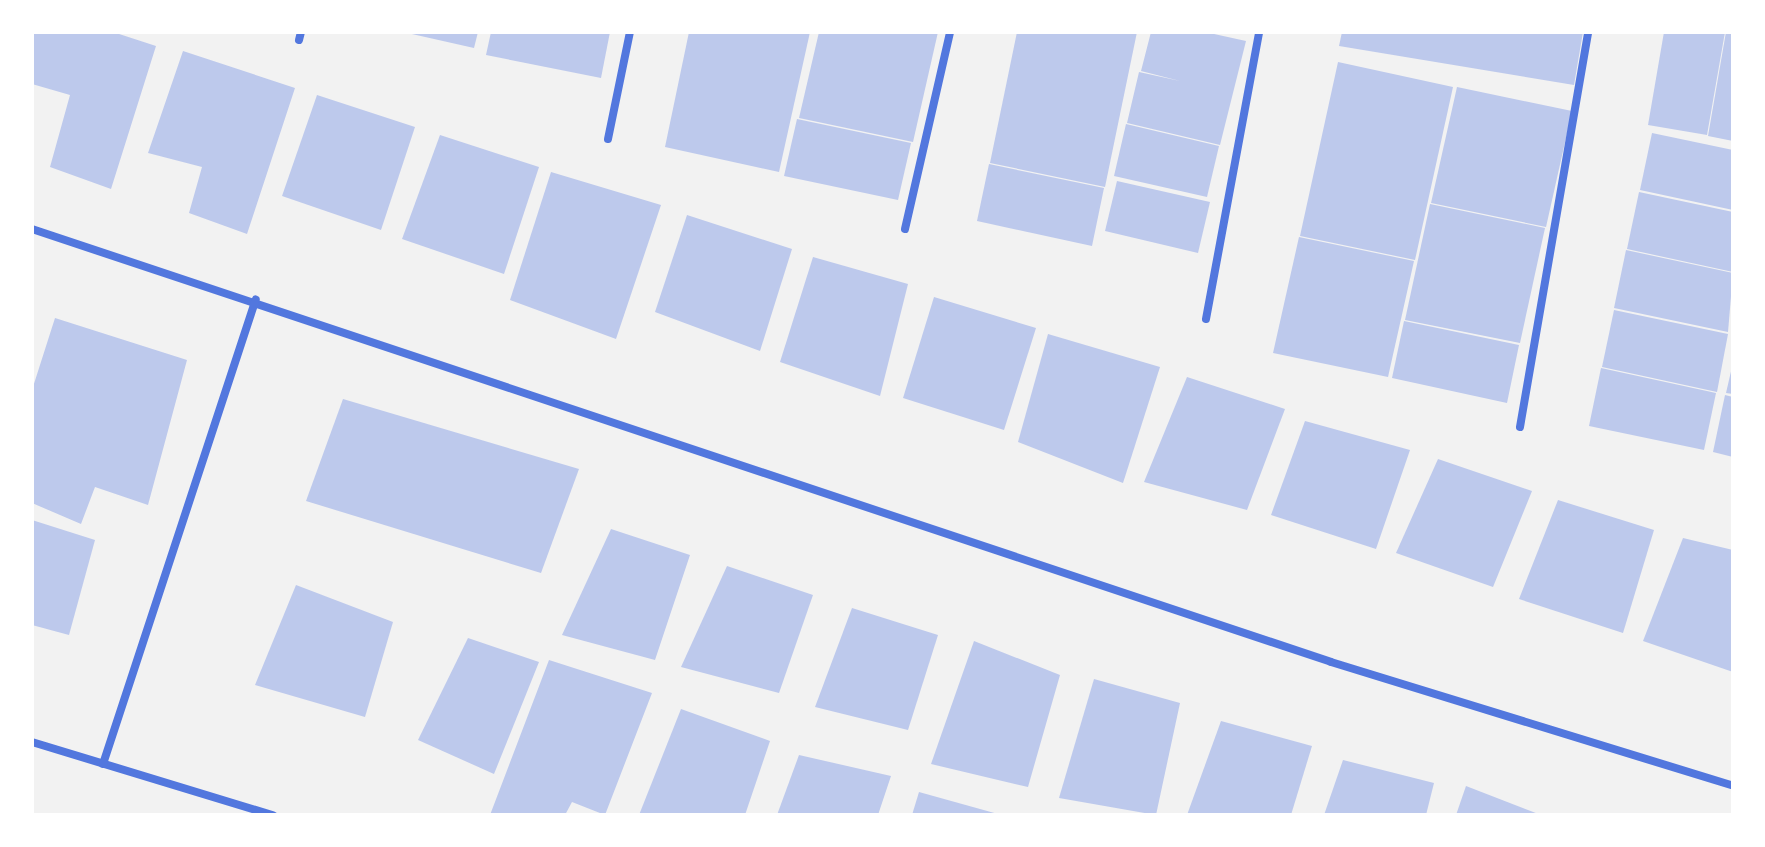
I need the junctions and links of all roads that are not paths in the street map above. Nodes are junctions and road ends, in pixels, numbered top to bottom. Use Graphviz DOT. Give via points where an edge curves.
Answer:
graph roads {
  1 [pos="630,32"];
  2 [pos="950,32"];
  3 [pos="1259,32"];
  4 [pos="1588,32"];
  5 [pos="608,139"];
  6 [pos="32,229"];
  7 [pos="905,229"];
  8 [pos="256,300"];
  9 [pos="1206,319"];
  10 [pos="1520,427"];
  11 [pos="32,742"];
  12 [pos="103,764"];
  13 [pos="1733,786"];
  14 [pos="273,815"];
  1 -- 5 [label="street"];
  2 -- 7 [label="street"];
  3 -- 9 [label="street"];
  4 -- 10 [label="street"];
  6 -- 8 [label="street"];
  8 -- 12 [label="street"];
  8 -- 13 [label="street" via="1331,662"];
  11 -- 12 [label="street"];
  12 -- 14 [label="street"];
}
